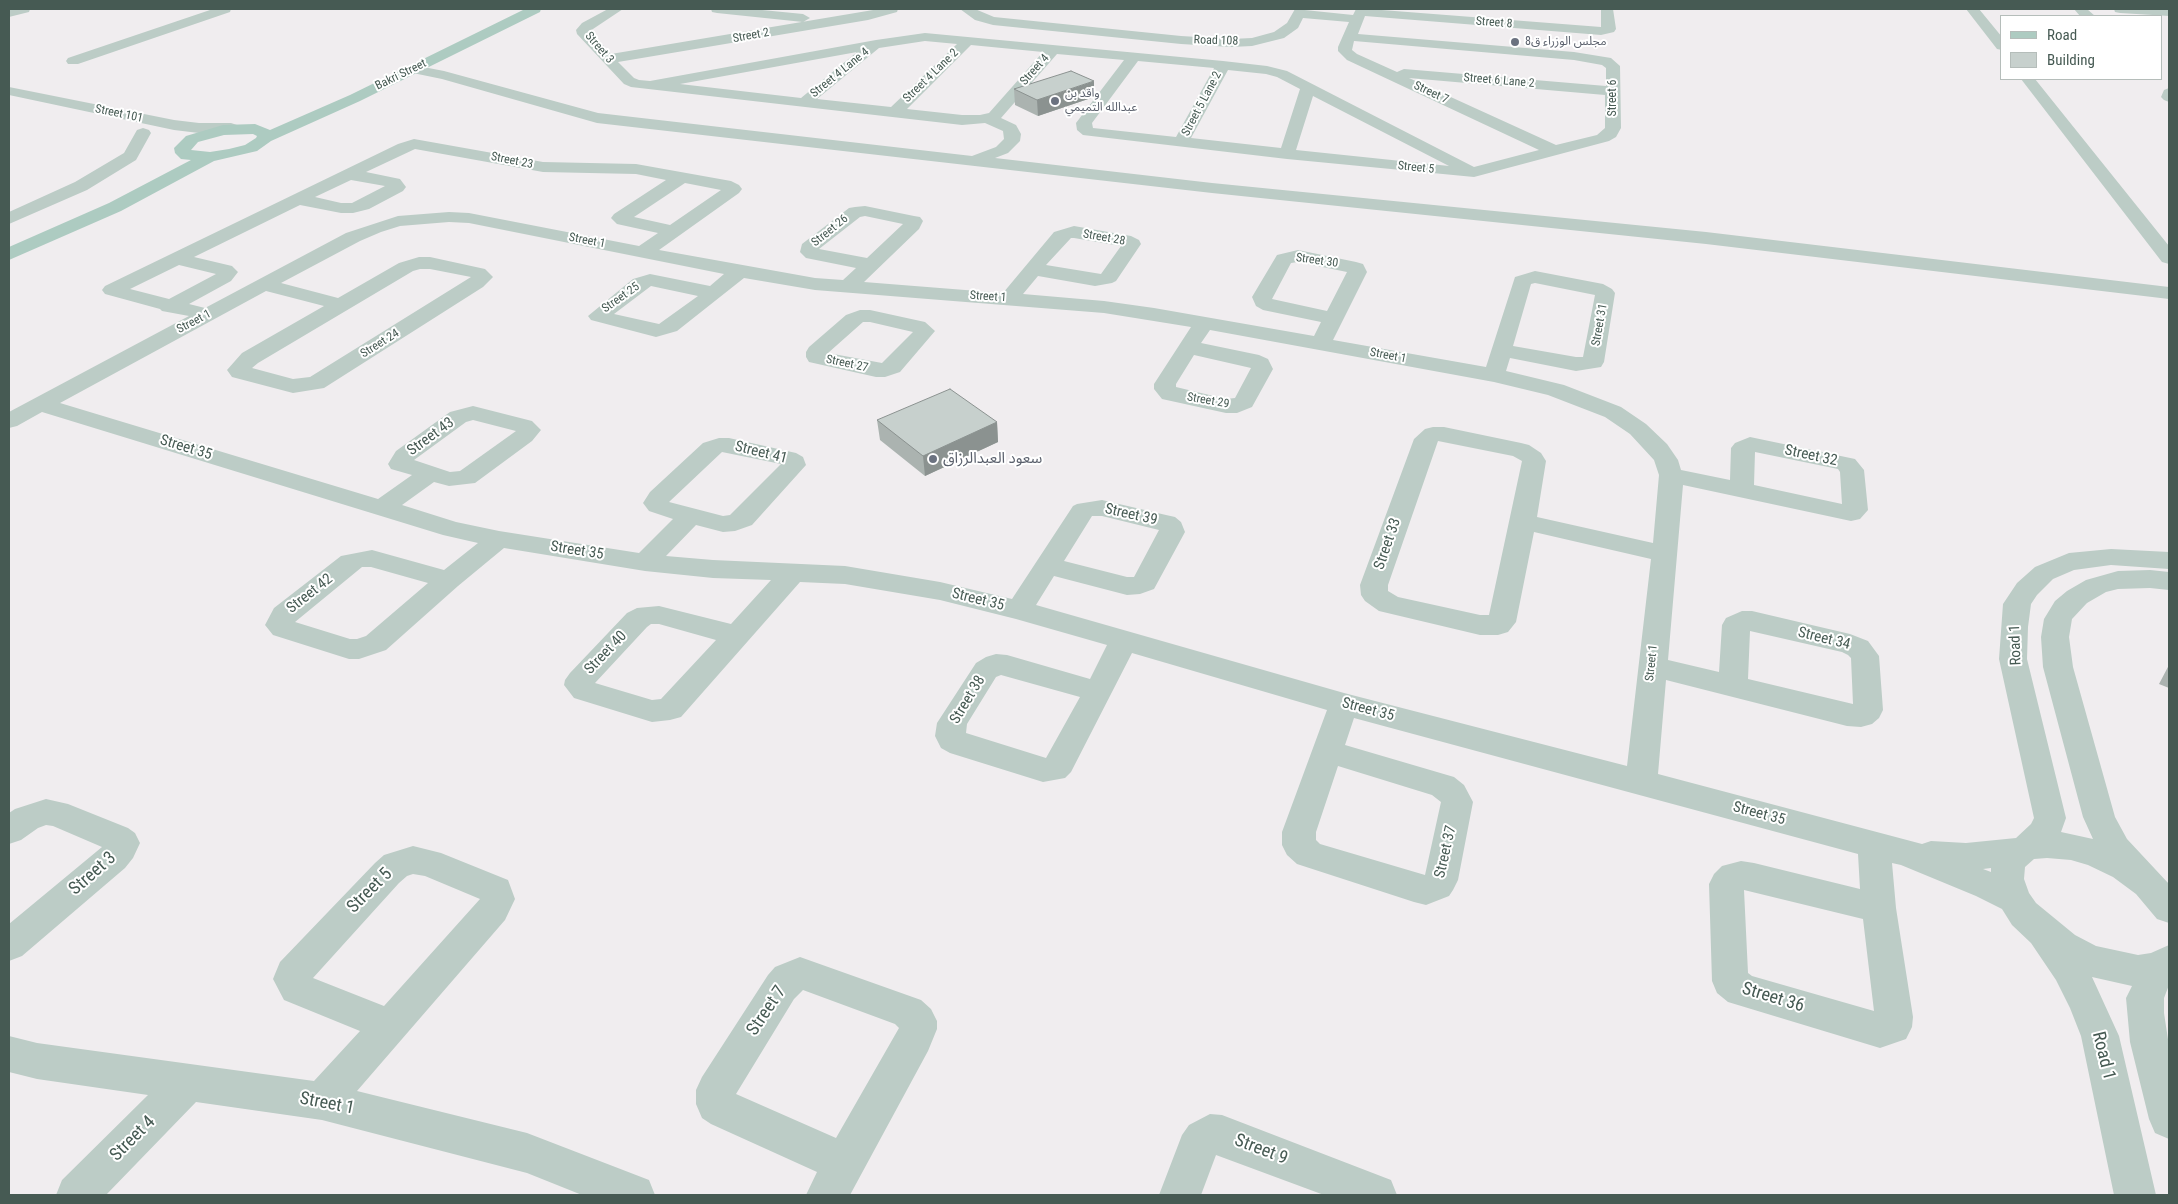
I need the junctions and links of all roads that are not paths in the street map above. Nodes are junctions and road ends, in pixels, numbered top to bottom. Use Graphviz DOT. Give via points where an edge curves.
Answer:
graph roads {
  1 [pos="24,9"];
  2 [pos="225,9"];
  3 [pos="510,9"];
  4 [pos="535,9"];
  5 [pos="617,9"];
  6 [pos="717,9"];
  7 [pos="892,9"];
  8 [pos="966,9"];
  9 [pos="1607,9"];
  10 [pos="1972,9"];
  11 [pos="2120,9"];
  12 [pos="2169,12"];
  13 [pos="9,13"];
  14 [pos="1299,14"];
  15 [pos="1357,20"];
  16 [pos="837,21"];
  17 [pos="1085,30"];
  18 [pos="1128,35"];
  19 [pos="969,40"];
  20 [pos="876,44"];
  21 [pos="2000,44"];
  22 [pos="1054,48"];
  23 [pos="1084,52"];
  24 [pos="1102,53"];
  25 [pos="1134,57"];
  26 [pos="608,59"];
  27 [pos="73,61"];
  28 [pos="1223,65"];
  29 [pos="412,69"];
  30 [pos="1385,71"];
  31 [pos="2029,80"];
  32 [pos="648,86"];
  33 [pos="1308,88"];
  34 [pos="1614,91"];
  35 [pos="9,92"];
  36 [pos="2169,93"];
  37 [pos="2169,97"];
  38 [pos="804,103"];
  39 [pos="9,106"];
  40 [pos="89,107"];
  41 [pos="894,113"];
  42 [pos="64,117"];
  43 [pos="987,119"];
  44 [pos="235,128"];
  45 [pos="142,133"];
  46 [pos="265,138"];
  47 [pos="1181,142"];
  48 [pos="182,147"];
  49 [pos="1555,151"];
  50 [pos="1287,154"];
  51 [pos="210,157"];
  52 [pos="972,162"];
  53 [pos="1474,172"];
  54 [pos="349,174"];
  55 [pos="682,177"];
  56 [pos="297,199"];
  57 [pos="9,220"];
  58 [pos="674,231"];
  59 [pos="9,240"];
  60 [pos="643,252"];
  61 [pos="9,254"];
  62 [pos="174,258"];
  63 [pos="2169,258"];
  64 [pos="871,265"];
  65 [pos="1034,269"];
  66 [pos="740,271"];
  67 [pos="264,285"];
  68 [pos="847,287"];
  69 [pos="714,293"];
  70 [pos="924,293"];
  71 [pos="2169,293"];
  72 [pos="1008,298"];
  73 [pos="342,305"];
  74 [pos="169,307"];
  75 [pos="207,315"];
  76 [pos="1333,318"];
  77 [pos="895,321"];
  78 [pos="1204,323"];
  79 [pos="1321,343"];
  80 [pos="1188,347"];
  81 [pos="1502,350"];
  82 [pos="1494,376"];
  83 [pos="39,404"];
  84 [pos="9,421"];
  85 [pos="430,474"];
  86 [pos="1671,476"];
  87 [pos="1742,491"];
  88 [pos="383,506"];
  89 [pos="690,516"];
  90 [pos="1523,522"];
  91 [pos="499,539"];
  92 [pos="1665,554"];
  93 [pos="2169,560"];
  94 [pos="645,562"];
  95 [pos="1048,566"];
  96 [pos="794,572"];
  97 [pos="448,580"];
  98 [pos="2169,581"];
  99 [pos="1019,610"];
  100 [pos="736,636"];
  101 [pos="1125,639"];
  102 [pos="1652,666"];
  103 [pos="1733,686"];
  104 [pos="1098,692"];
  105 [pos="1344,704"];
  106 [pos="1329,752"];
  107 [pos="1641,782"];
  108 [pos="9,831"];
  109 [pos="1874,845"];
  110 [pos="2025,848"];
  111 [pos="1907,854"];
  112 [pos="2159,896"];
  113 [pos="2014,899"];
  114 [pos="1879,908"];
  115 [pos="2040,930"];
  116 [pos="9,945"];
  117 [pos="2164,964"];
  118 [pos="390,1026"];
  119 [pos="9,1054"];
  120 [pos="189,1082"];
  121 [pos="322,1101"];
  122 [pos="2169,1119"];
  123 [pos="836,1179"];
  124 [pos="77,1195"];
  125 [pos="634,1195"];
  126 [pos="1180,1195"];
  127 [pos="1376,1195"];
  128 [pos="2136,1195"];
  1 -- 13 [label="street"];
  2 -- 27 [label="street"];
  3 -- 44 [label="main road, Bakri Street" via="329,97 274,120"];
  4 -- 29 [label="main road, Bakri Street"];
  5 -- 26 [label="street, Street 3" via="584,30 584,34"];
  6 -- 16 [label="street"];
  7 -- 16 [label="street, Street 2"];
  8 -- 17 [label="street, Road 108" via="993,21"];
  9 -- 15 [label="street, Street 8" via="1609,29 1601,31"];
  10 -- 21 [label="street"];
  11 -- 12 [label="street"];
  14 -- 15 [label="street, Road 108"];
  14 -- 18 [label="street, Road 108" via="1287,31 1245,42"];
  15 -- 30 [label="street, Street 7" via="1345,51"];
  15 -- 34 [label="street, Street 6" via="1593,58 1613,66"];
  16 -- 26 [label="street, Street 2"];
  17 -- 18 [label="street, Road 108"];
  17 -- 23 [label="street" via="1095,37"];
  18 -- 24 [label="street" via="1116,39"];
  19 -- 20 [label="street, Street 4" via="925,37"];
  19 -- 22 [label="street, Street 4"];
  19 -- 41 [label="street, Street 4 Lane 2"];
  20 -- 32 [label="street, Street 4"];
  20 -- 38 [label="street, Street 4 Lane 4"];
  22 -- 23 [label="street, Street 5"];
  22 -- 43 [label="street, Street 4" via="994,116"];
  23 -- 24 [label="street, Street 5"];
  24 -- 25 [label="street, Street 5"];
  25 -- 28 [label="street, Street 5"];
  25 -- 47 [label="street, Street 5" via="1084,123 1084,128 1089,132"];
  26 -- 32 [label="street, Street 3" via="629,81"];
  28 -- 33 [label="street, Street 5" via="1282,74"];
  28 -- 47 [label="street, Street 5 Lane 2"];
  29 -- 46 [label="main road, Bakri Street"];
  29 -- 52 [label="street" via="597,118"];
  30 -- 34 [label="street, Street 6 Lane 2"];
  30 -- 49 [label="street, Street 7"];
  31 -- 63 [label="street"];
  32 -- 38 [label="street"];
  33 -- 50 [label="street"];
  33 -- 53 [label="street, Street 5"];
  34 -- 49 [label="street, Street 6" via="1610,134"];
  35 -- 40 [label="street, Street 101"];
  36 -- 37 [label="street"];
  38 -- 41 [label="street"];
  39 -- 42 [label="street, Street 101"];
  40 -- 42 [label="street" via="80,114"];
  40 -- 44 [label="street, Street 101" via="174,125"];
  41 -- 43 [label="street" via="962,120"];
  42 -- 45 [label="street, Street 101"];
  43 -- 52 [label="street" via="1010,128 1014,134 1012,141 1002,150"];
  44 -- 46 [label="main road" via="261,130"];
  44 -- 48 [label="main road, Bakri Street" via="199,136"];
  45 -- 48 [label="street, Street 101"];
  45 -- 57 [label="street" via="130,156 81,186"];
  46 -- 51 [label="main road, Bakri Street" via="245,150"];
  47 -- 50 [label="street, Street 5"];
  48 -- 51 [label="main road" via="187,155"];
  48 -- 59 [label="main road" via="121,189"];
  49 -- 53 [label="street, Street 6"];
  50 -- 53 [label="street, Street 5"];
  51 -- 61 [label="main road" via="115,207"];
  52 -- 71 [label="street" via="1706,238"];
  54 -- 55 [label="street, Street 23" via="404,147 418,144 543,167 628,168"];
  54 -- 56 [label="street, Street 23"];
  54 -- 56 [label="street" via="394,183 397,187 353,208"];
  55 -- 58 [label="street, Street 23" via="733,189"];
  55 -- 58 [label="street" via="620,218"];
  56 -- 62 [label="street, Street 23"];
  58 -- 60 [label="street, Street 23"];
  60 -- 66 [label="street, Street 1"];
  60 -- 67 [label="street, Street 1" via="469,218 424,218 398,221 353,237"];
  62 -- 74 [label="street" via="228,272"];
  62 -- 74 [label="street, Street 23" via="112,290"];
  64 -- 64 [label="street, Street 26" via="914,221 855,212 809,248 813,254"];
  64 -- 68 [label="street, Street 26"];
  65 -- 72 [label="street"];
  66 -- 68 [label="street, Street 1"];
  66 -- 69 [label="street, Street 25"];
  67 -- 73 [label="street"];
  67 -- 75 [label="street, Street 1"];
  68 -- 70 [label="street, Street 1"];
  69 -- 69 [label="street, Street 25" via="664,330 598,316 640,283 650,280"];
  70 -- 72 [label="street, Street 1"];
  70 -- 77 [label="street"];
  72 -- 78 [label="street, Street 1" via="1104,306"];
  73 -- 73 [label="street, Street 24" via="250,358 238,370 293,386 316,383 483,277 478,273 419,262"];
  74 -- 75 [label="street, Street 23"];
  75 -- 83 [label="street, Street 1"];
  76 -- 76 [label="street, Street 30" via="1357,272 1356,268 1298,256 1284,260 1262,297 1263,302"];
  76 -- 79 [label="street, Street 30"];
  78 -- 79 [label="street, Street 1"];
  78 -- 80 [label="street"];
  79 -- 82 [label="street, Street 1"];
  81 -- 81 [label="street, Street 31" via="1522,281 1527,278 1596,288 1605,293 1593,362 1576,364"];
  81 -- 82 [label="street, Street 31"];
  82 -- 86 [label="street, Street 1" via="1556,390 1613,412 1660,449"];
  83 -- 84 [label="street, Street 1"];
  83 -- 88 [label="street, Street 35"];
  85 -- 88 [label="street, Street 43"];
  86 -- 87 [label="street, Street 32"];
  86 -- 92 [label="street, Street 1"];
  87 -- 87 [label="street, Street 32" via="1847,513 1855,510 1852,470 1846,464 1758,445 1750,444 1743,448"];
  88 -- 91 [label="street, Street 35" via="452,529"];
  89 -- 89 [label="street, Street 41" via="724,524 739,522 792,468 794,462 729,445 715,446 657,500 658,506 664,509"];
  89 -- 94 [label="street"];
  90 -- 90 [label="street, Street 33" via="1534,461 1530,454 1444,434 1429,436 1374,584 1375,595 1388,604 1480,626 1498,626 1502,622"];
  90 -- 92 [label="street"];
  91 -- 94 [label="street, Street 35"];
  91 -- 97 [label="street, Street 42"];
  92 -- 102 [label="street, Street 1"];
  93 -- 110 [label="street, Road 1" via="2111,557 2069,562 2044,572 2017,604 2014,659 2050,818 2046,831"];
  94 -- 96 [label="street, Street 35"];
  95 -- 99 [label="street"];
  96 -- 99 [label="street, Street 35" via="845,575 930,589"];
  96 -- 100 [label="street, Street 40"];
  97 -- 97 [label="street, Street 42" via="376,642 358,649 349,649 279,625 284,615 350,562 360,559 372,558"];
  98 -- 112 [label="street" via="2118,580 2096,586 2077,596 2065,608 2058,619 2055,637 2058,667 2100,817 2115,849"];
  99 -- 101 [label="street, Street 35"];
  100 -- 100 [label="street, Street 40" via="675,706 664,711 652,711 584,690 579,685 580,680 637,620 647,615 659,615"];
  101 -- 104 [label="street, Street 38"];
  101 -- 105 [label="street, Street 35"];
  102 -- 103 [label="street, Street 34"];
  102 -- 107 [label="street, Street 1"];
  103 -- 103 [label="street, Street 34" via="1847,715 1861,716 1868,710 1865,656 1858,648 1752,621 1736,625"];
  104 -- 104 [label="street, Street 38" via="1054,769 1043,770 961,745 950,736 952,723 986,670 996,664"];
  105 -- 106 [label="street, Street 37"];
  105 -- 107 [label="street, Street 35"];
  106 -- 106 [label="street, Street 37" via="1299,832 1302,849 1414,888 1426,890 1437,886 1441,880 1457,802 1453,794 1443,786"];
  107 -- 109 [label="street, Street 35"];
  108 -- 116 [label="street, Street 3" via="37,814 56,813 123,842 113,858"];
  109 -- 111 [label="street, Street 35"];
  109 -- 114 [label="street, Street 36"];
  110 -- 111 [label="street, Street 35" via="1966,857"];
  110 -- 112 [label="street, Street 35" via="2047,844 2071,846 2098,854 2125,867"];
  110 -- 113 [label="street, Road 1" via="2009,863 2007,879"];
  111 -- 113 [label="street, Street 35"];
  113 -- 115 [label="street"];
  114 -- 114 [label="street, Street 36" via="1894,1017 1893,1027 1888,1030 1741,990 1730,981 1726,884 1734,876 1754,877"];
  115 -- 117 [label="street" via="2062,946 2113,967 2138,971"];
  115 -- 128 [label="street, Road 1" via="2069,969 2100,1036"];
  117 -- 122 [label="street" via="2145,998 2145,1012"];
  118 -- 118 [label="street, Street 5" via="493,909 498,899 496,890 429,864 413,860 396,865 293,974 291,978 297,988"];
  118 -- 121 [label="street, Street 5"];
  119 -- 120 [label="street, Street 1" via="37,1061"];
  120 -- 121 [label="street, Street 1"];
  120 -- 124 [label="street, Street 4"];
  121 -- 125 [label="street, Street 1" via="527,1153"];
  123 -- 123 [label="street, Street 7" via="914,1038 918,1021 908,1012 800,973 781,987 716,1090 716,1104"];
  126 -- 127 [label="street, Street 9" via="1196,1149 1210,1134 1222,1135"];
}
